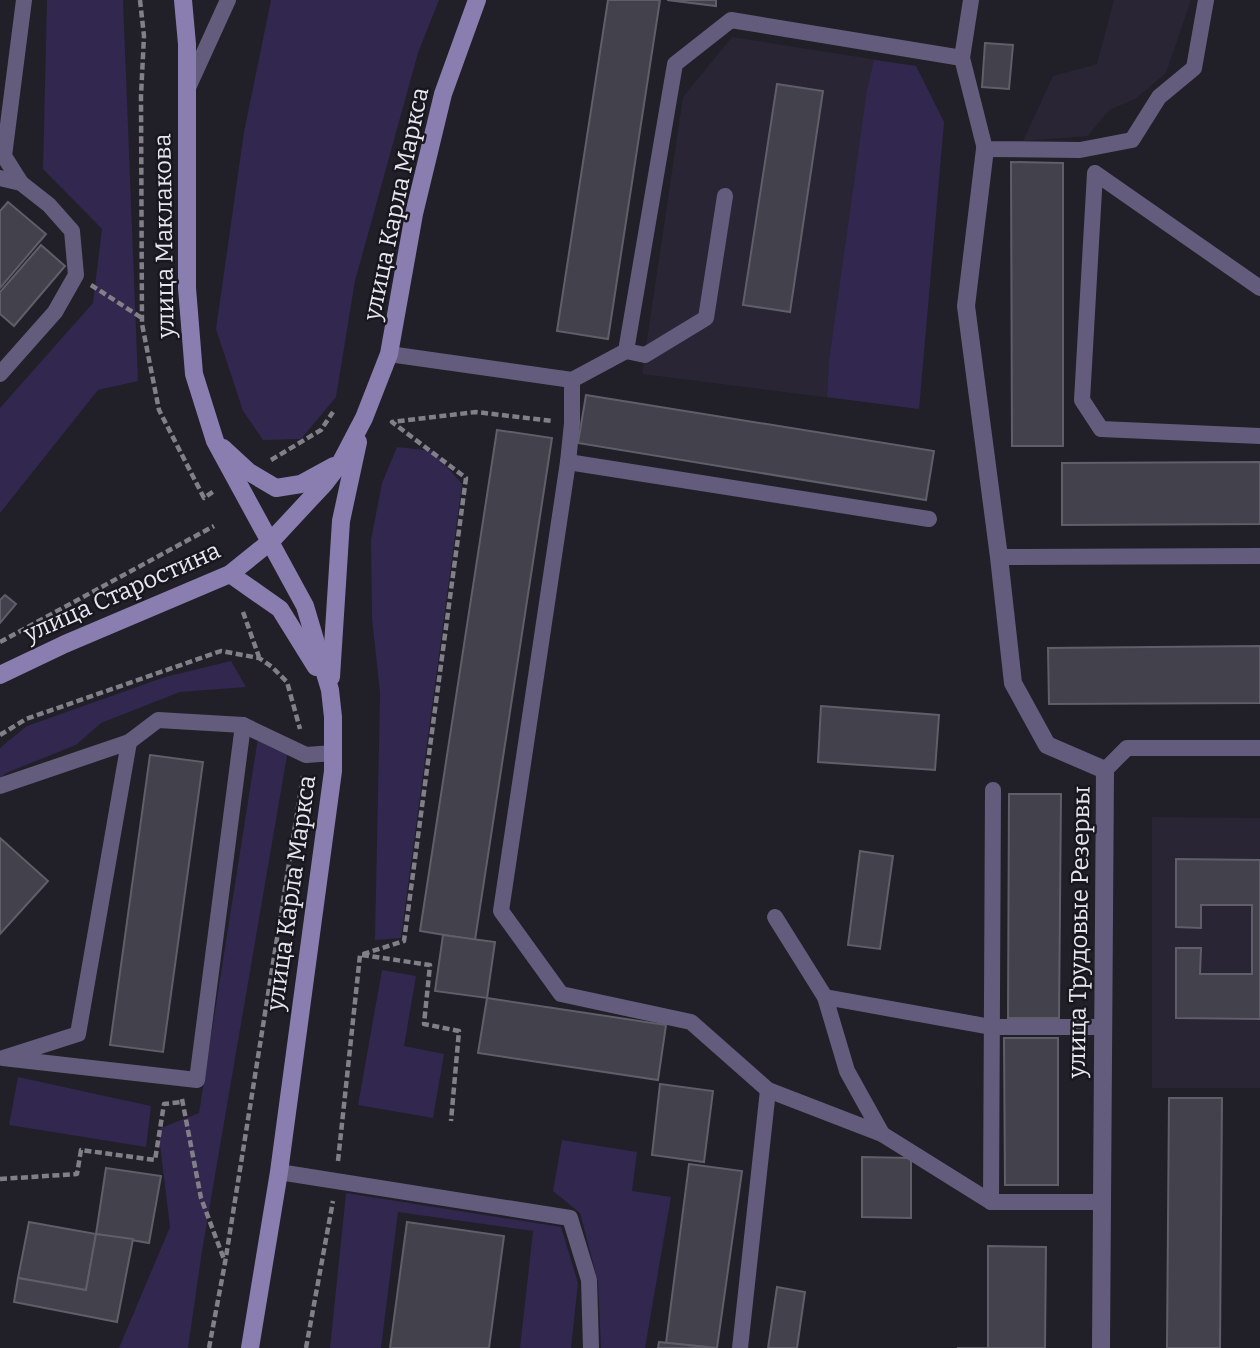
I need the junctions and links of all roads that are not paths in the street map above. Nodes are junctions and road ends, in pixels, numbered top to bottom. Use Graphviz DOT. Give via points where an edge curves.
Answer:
graph roads {
  1 [pos="24,0"];
  2 [pos="183,0"];
  3 [pos="228,0"];
  4 [pos="477,0"];
  5 [pos="971,0"];
  6 [pos="1206,0"];
  7 [pos="962,58"];
  8 [pos="186,92"];
  9 [pos="985,149"];
  10 [pos="1080,150"];
  11 [pos="1095,173"];
  12 [pos="0,178"];
  13 [pos="21,183"];
  14 [pos="725,196"];
  15 [pos="1260,288"];
  16 [pos="626,351"];
  17 [pos="389,354"];
  18 [pos="0,374"];
  19 [pos="572,380"];
  20 [pos="363,418"];
  21 [pos="1260,436"];
  22 [pos="215,441"];
  23 [pos="341,462"];
  24 [pos="568,462"];
  25 [pos="227,465"];
  26 [pos="929,519"];
  27 [pos="271,541"];
  28 [pos="1260,556"];
  29 [pos="999,557"];
  30 [pos="230,574"];
  31 [pos="0,675"];
  32 [pos="330,690"];
  33 [pos="243,724"];
  34 [pos="129,742"];
  35 [pos="1260,748"];
  36 [pos="334,753"];
  37 [pos="1105,770"];
  38 [pos="0,786"];
  39 [pos="993,790"];
  40 [pos="775,917"];
  41 [pos="825,997"];
  42 [pos="990,1027"];
  43 [pos="1104,1027"];
  44 [pos="2,1056"];
  45 [pos="0,1075"];
  46 [pos="768,1090"];
  47 [pos="882,1134"];
  48 [pos="279,1172"];
  49 [pos="991,1202"];
  50 [pos="1100,1202"];
  51 [pos="250,1348"];
  52 [pos="591,1348"];
  53 [pos="740,1348"];
  54 [pos="1101,1348"];
  1 -- 13 [label="lane" via="4,156"];
  2 -- 8 [label="street, улица Маклакова"];
  3 -- 8 [label="lane"];
  4 -- 17 [label="street, улица Карла Маркса" via="443,94 414,214"];
  5 -- 7 [label="lane"];
  6 -- 10 [label="lane" via="1194,68 1158,97 1132,140"];
  7 -- 9 [label="lane"];
  7 -- 16 [label="lane" via="731,20 675,64"];
  8 -- 22 [label="street, улица Маклакова" via="191,345 194,374"];
  9 -- 10 [label="lane"];
  9 -- 29 [label="street, улица Трудовые Резервы" via="965,306"];
  10 -- 11 [label="lane"];
  11 -- 15 [label="lane"];
  11 -- 21 [label="lane" via="1082,400 1101,429"];
  12 -- 13 [label="lane"];
  13 -- 18 [label="lane" via="72,231 76,275 55,312"];
  14 -- 16 [label="lane" via="706,318 645,355"];
  16 -- 19 [label="lane"];
  17 -- 19 [label="lane"];
  17 -- 20 [label="street, улица Карла Маркса"];
  19 -- 24 [label="lane"];
  20 -- 23 [label="street, улица Старостина"];
  20 -- 32 [label="street" via="341,521"];
  22 -- 23 [label="street" via="249,472 276,488 301,484"];
  22 -- 25 [label="street, улица Маклакова"];
  23 -- 27 [label="street, улица Старостина"];
  24 -- 26 [label="lane"];
  24 -- 46 [label="lane" via="501,911 561,994 691,1022"];
  25 -- 27 [label="street, улица Карла Маркса"];
  27 -- 30 [label="street, улица Старостина"];
  27 -- 32 [label="street, улица Карла Маркса" via="305,606"];
  28 -- 29 [label="lane"];
  29 -- 37 [label="street, улица Трудовые Резервы" via="1013,683 1047,745"];
  30 -- 31 [label="street, улица Старостина"];
  30 -- 32 [label="street" via="281,608"];
  32 -- 36 [label="street, улица Карла Маркса"];
  33 -- 34 [label="lane" via="158,720"];
  33 -- 36 [label="lane" via="306,755"];
  33 -- 44 [label="lane" via="197,1080"];
  34 -- 38 [label="lane"];
  34 -- 44 [label="lane" via="78,1034"];
  35 -- 37 [label="lane" via="1127,748"];
  36 -- 48 [label="street, улица Карла Маркса"];
  37 -- 43 [label="street, улица Трудовые Резервы"];
  39 -- 42 [label="lane"];
  40 -- 41 [label="lane"];
  41 -- 42 [label="lane"];
  41 -- 47 [label="lane" via="847,1071"];
  42 -- 43 [label="lane"];
  42 -- 49 [label="lane"];
  43 -- 50 [label="street, улица Трудовые Резервы"];
  44 -- 45 [label="lane"];
  46 -- 47 [label="lane"];
  46 -- 53 [label="lane"];
  47 -- 49 [label="lane"];
  48 -- 51 [label="street, улица Карла Маркса"];
  48 -- 52 [label="lane" via="570,1218 589,1280"];
  49 -- 50 [label="lane"];
  50 -- 54 [label="street, улица Трудовые Резервы"];
}
